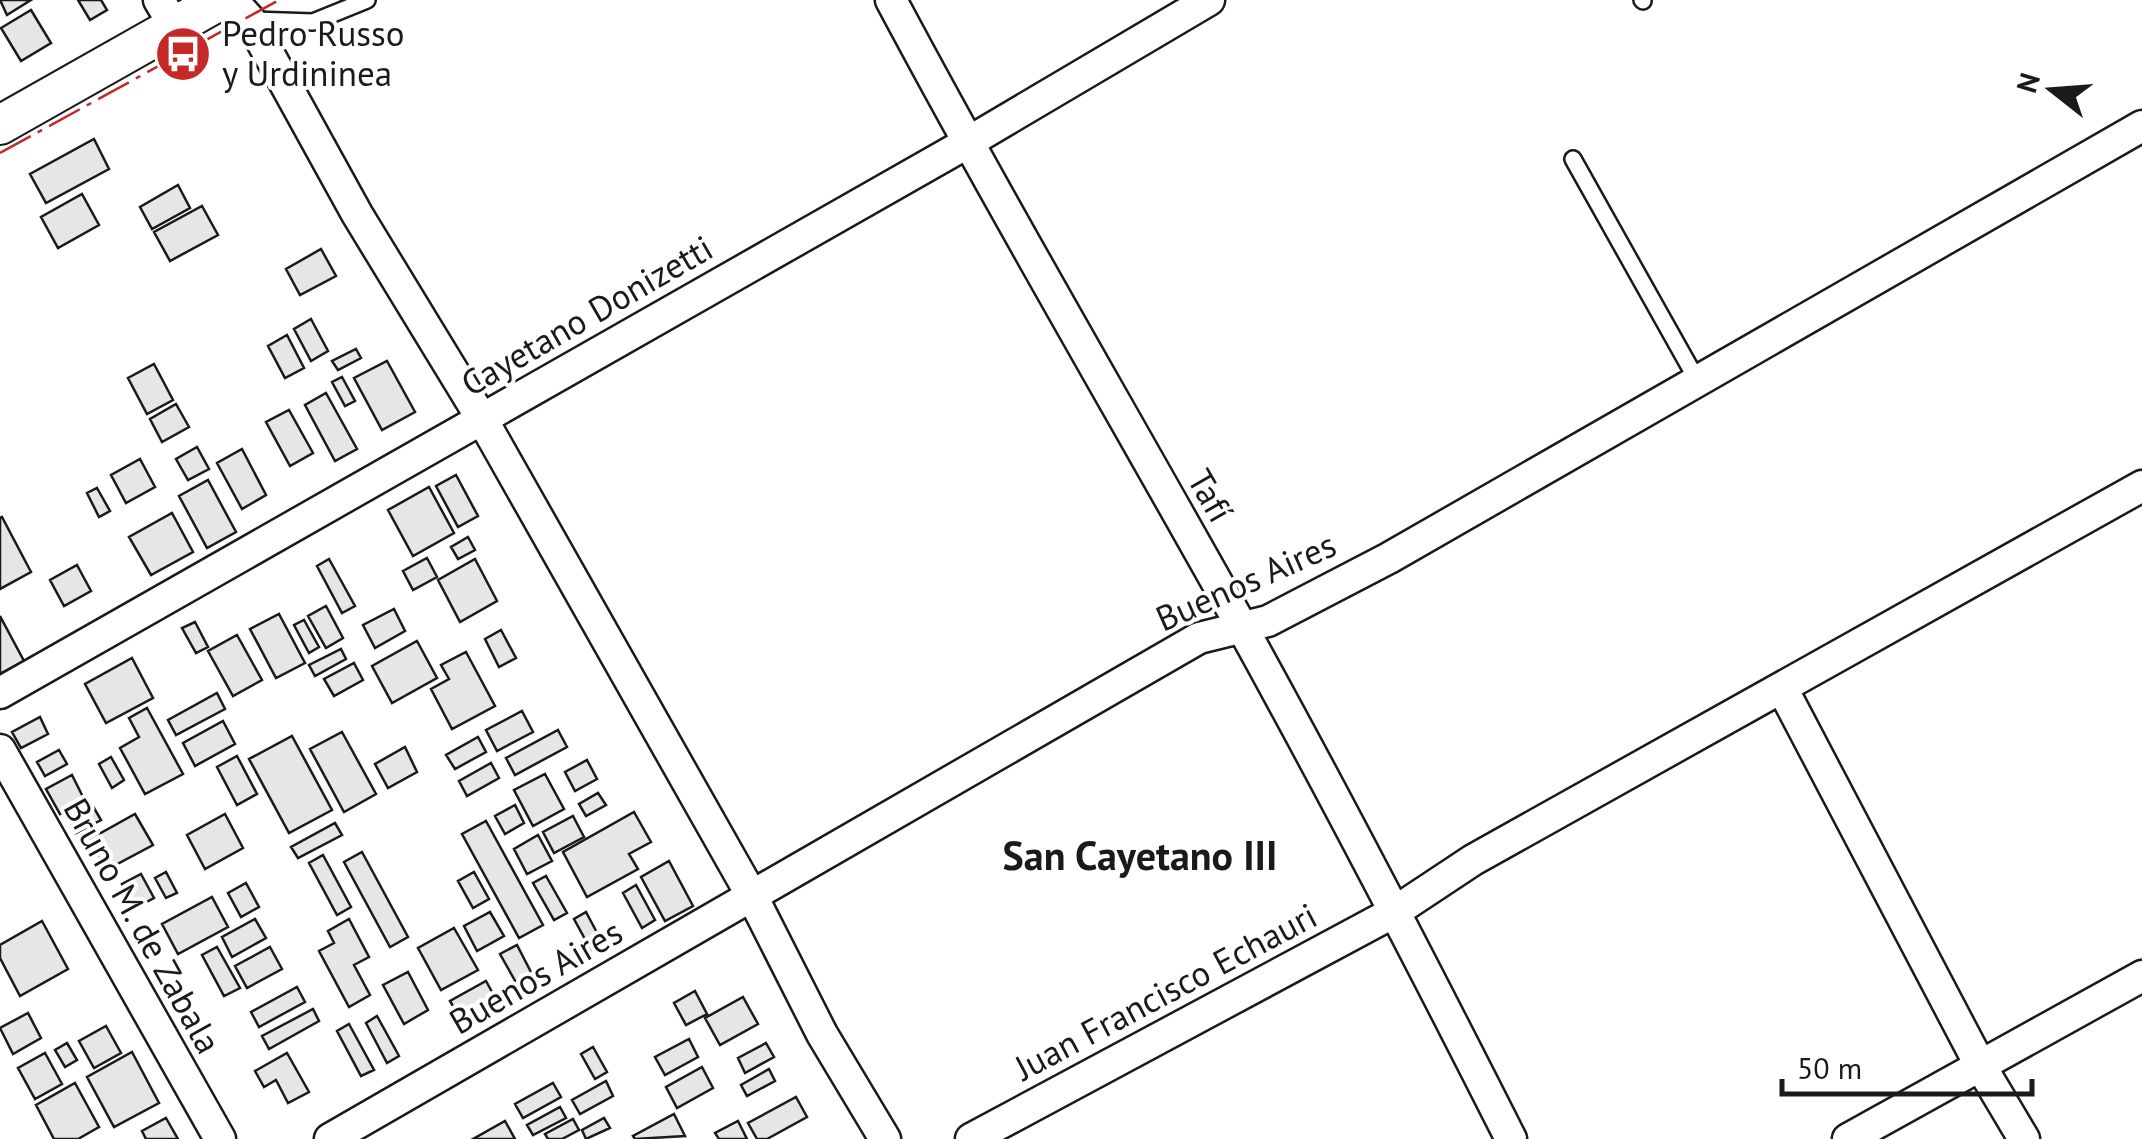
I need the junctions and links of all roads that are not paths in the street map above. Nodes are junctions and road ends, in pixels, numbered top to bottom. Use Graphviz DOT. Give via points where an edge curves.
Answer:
graph roads {
  1 [pos="367,0"];
  2 [pos="891,0"];
  3 [pos="1209,0"];
  4 [pos="234,7"];
  5 [pos="166,13"];
  6 [pos="0,125"];
  7 [pos="2142,126"];
  8 [pos="967,143"];
  9 [pos="1573,159"];
  10 [pos="1697,380"];
  11 [pos="482,419"];
  12 [pos="2142,486"];
  13 [pos="1242,628"];
  14 [pos="1782,688"];
  15 [pos="0,693"];
  16 [pos="0,750"];
  17 [pos="752,896"];
  18 [pos="1396,911"];
  19 [pos="2142,976"];
  20 [pos="1980,1065"];
  21 [pos="220,1139"];
  22 [pos="330,1139"];
  23 [pos="884,1139"];
  24 [pos="971,1139"];
  25 [pos="1511,1139"];
  26 [pos="1848,1139"];
  27 [pos="2024,1139"];
  1 -- 4 [label="lane" via="314,22"];
  2 -- 8 [label="street, Tafí"];
  3 -- 8 [label="street, Cayetano Donizetti"];
  4 -- 5 [label="street"];
  4 -- 11 [label="street"];
  5 -- 6 [label="street"];
  7 -- 10 [label="street, Buenos Aires"];
  8 -- 11 [label="street, Cayetano Donizetti"];
  8 -- 13 [label="street, Tafí"];
  9 -- 10 [label="lane"];
  10 -- 13 [label="street, Buenos Aires" via="1389,558"];
  11 -- 15 [label="street, Cayetano Donizetti"];
  11 -- 17 [label="street"];
  12 -- 14 [label="street, Juan Francisco Echauri"];
  13 -- 17 [label="street, Buenos Aires" via="1199,638"];
  13 -- 18 [label="street, Tafí"];
  14 -- 18 [label="street, Juan Francisco Echauri" via="1473,860"];
  14 -- 20 [label="street"];
  16 -- 21 [label="street, Bruno M. de Zabala"];
  17 -- 22 [label="street, Buenos Aires"];
  17 -- 23 [label="street"];
  18 -- 24 [label="street, Juan Francisco Echauri"];
  18 -- 25 [label="street, Tafí"];
  19 -- 20 [label="street"];
  20 -- 26 [label="street"];
  20 -- 27 [label="street"];
}
